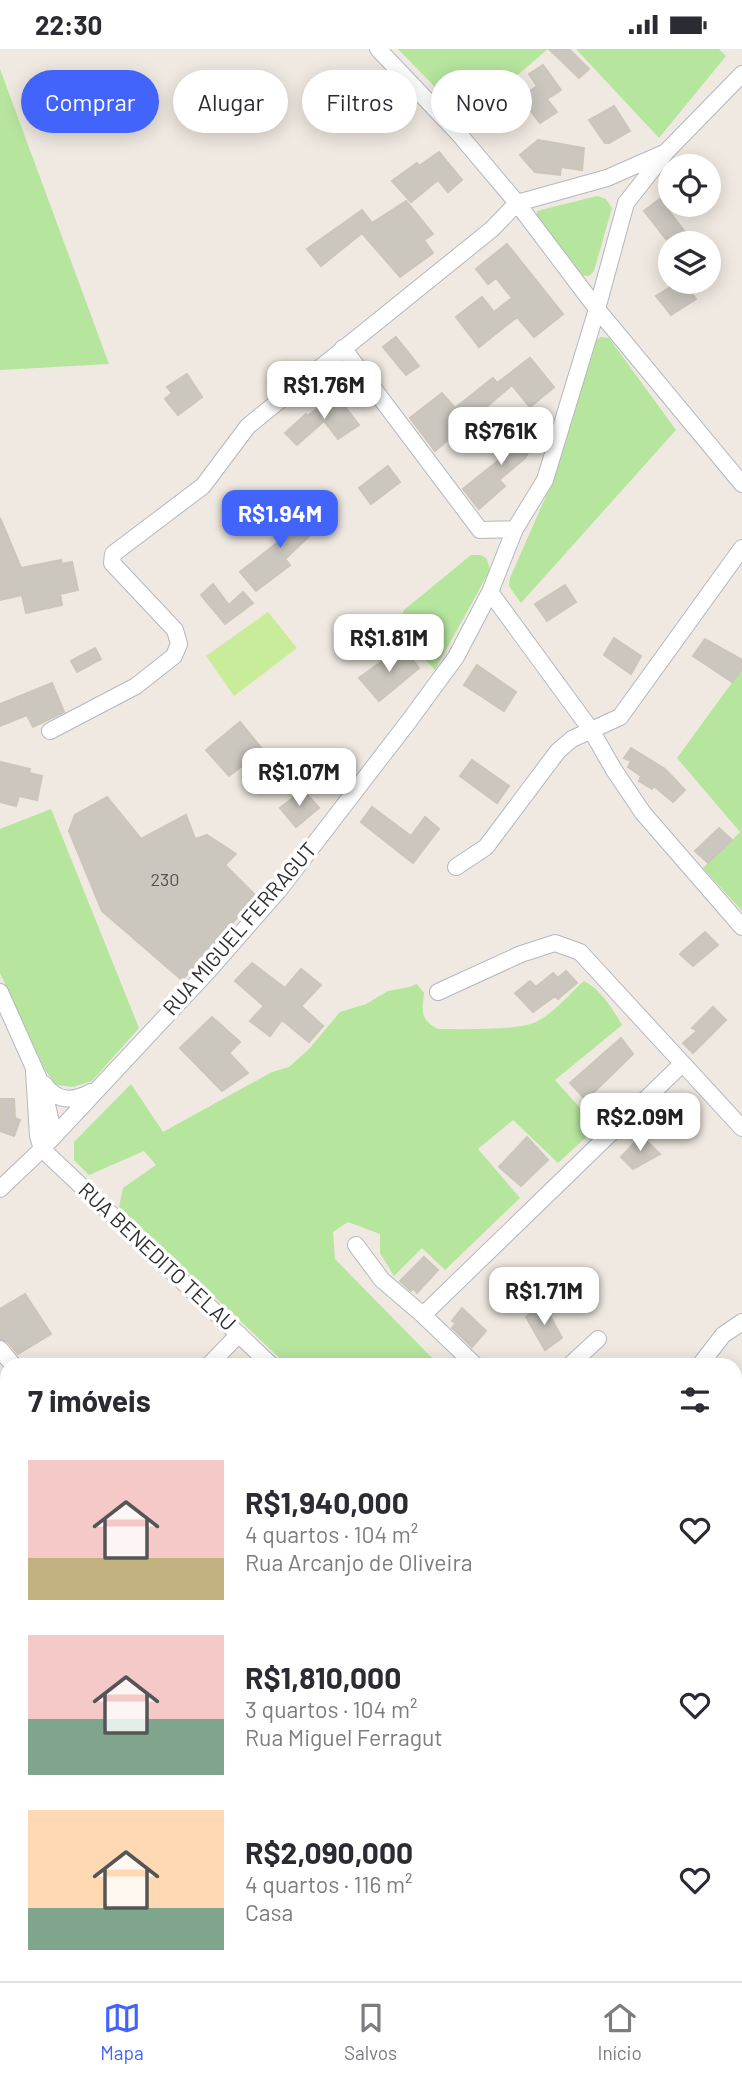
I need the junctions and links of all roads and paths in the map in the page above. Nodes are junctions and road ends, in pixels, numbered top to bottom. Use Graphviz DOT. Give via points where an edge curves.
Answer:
graph roads {
  1 [pos="378,49"];
  2 [pos="742,75"];
  3 [pos="666,152"];
  4 [pos="607,178"];
  5 [pos="517,203"];
  6 [pos="626,203"];
  7 [pos="597,309"];
  8 [pos="343,348"];
  9 [pos="742,484"];
  10 [pos="515,529"];
  11 [pos="742,548"];
  12 [pos="490,592"];
  13 [pos="591,730"];
  14 [pos="50,731"];
  15 [pos="456,867"];
  16 [pos="742,927"];
  17 [pos="0,992"];
  18 [pos="438,992"];
  19 [pos="682,1064"];
  20 [pos="34,1071"];
  21 [pos="99,1087"];
  22 [pos="742,1129"];
  23 [pos="54,1136"];
  24 [pos="42,1149"];
  25 [pos="0,1189"];
  26 [pos="356,1245"];
  27 [pos="423,1315"];
  28 [pos="742,1322"];
  29 [pos="239,1334"];
  30 [pos="598,1339"];
  31 [pos="216,1358"];
  32 [pos="264,1358"];
  33 [pos="468,1358"];
  34 [pos="578,1358"];
  35 [pos="705,1358"];
  1 -- 5 [label="street"];
  2 -- 3 [label="street, RUA MIGUEL FERRAGUT"];
  3 -- 4 [label="street"];
  3 -- 6 [label="street, RUA MIGUEL FERRAGUT"];
  4 -- 5 [label="street"];
  4 -- 6 [label="street"];
  5 -- 7 [label="street"];
  5 -- 8 [label="street" via="492,229"];
  6 -- 7 [label="street, RUA MIGUEL FERRAGUT"];
  7 -- 9 [label="street"];
  7 -- 10 [label="street, RUA MIGUEL FERRAGUT" via="545,480"];
  8 -- 10 [label="street" via="480,530"];
  8 -- 14 [label="street" via="247,426 203,486 113,554 112,563 175,630 179,644 174,656 136,686"];
  10 -- 12 [label="street, RUA MIGUEL FERRAGUT"];
  11 -- 13 [label="street" via="621,717"];
  12 -- 13 [label="street"];
  12 -- 21 [label="street, RUA MIGUEL FERRAGUT" via="456,657 279,890"];
  13 -- 15 [label="street" via="558,751 486,847"];
  13 -- 16 [label="street" via="643,813"];
  17 -- 20 [label="street"];
  18 -- 19 [label="street" via="555,943 580,952"];
  19 -- 22 [label="street"];
  19 -- 27 [label="street"];
  20 -- 21 [label="street" via="60,1099 77,1098"];
  20 -- 23 [label="street" via="43,1088"];
  20 -- 24 [label="street"];
  21 -- 23 [label="street, RUA MIGUEL FERRAGUT"];
  23 -- 24 [label="street, RUA MIGUEL FERRAGUT"];
  24 -- 25 [label="street, RUA MIGUEL FERRAGUT"];
  24 -- 29 [label="street, RUA BENEDITO TELAU"];
  26 -- 27 [label="street" via="382,1280"];
  27 -- 33 [label="street"];
  28 -- 35 [label="street" via="723,1335"];
  29 -- 31 [label="street"];
  29 -- 32 [label="street, RUA BENEDITO TELAU"];
  30 -- 34 [label="street"];
}
